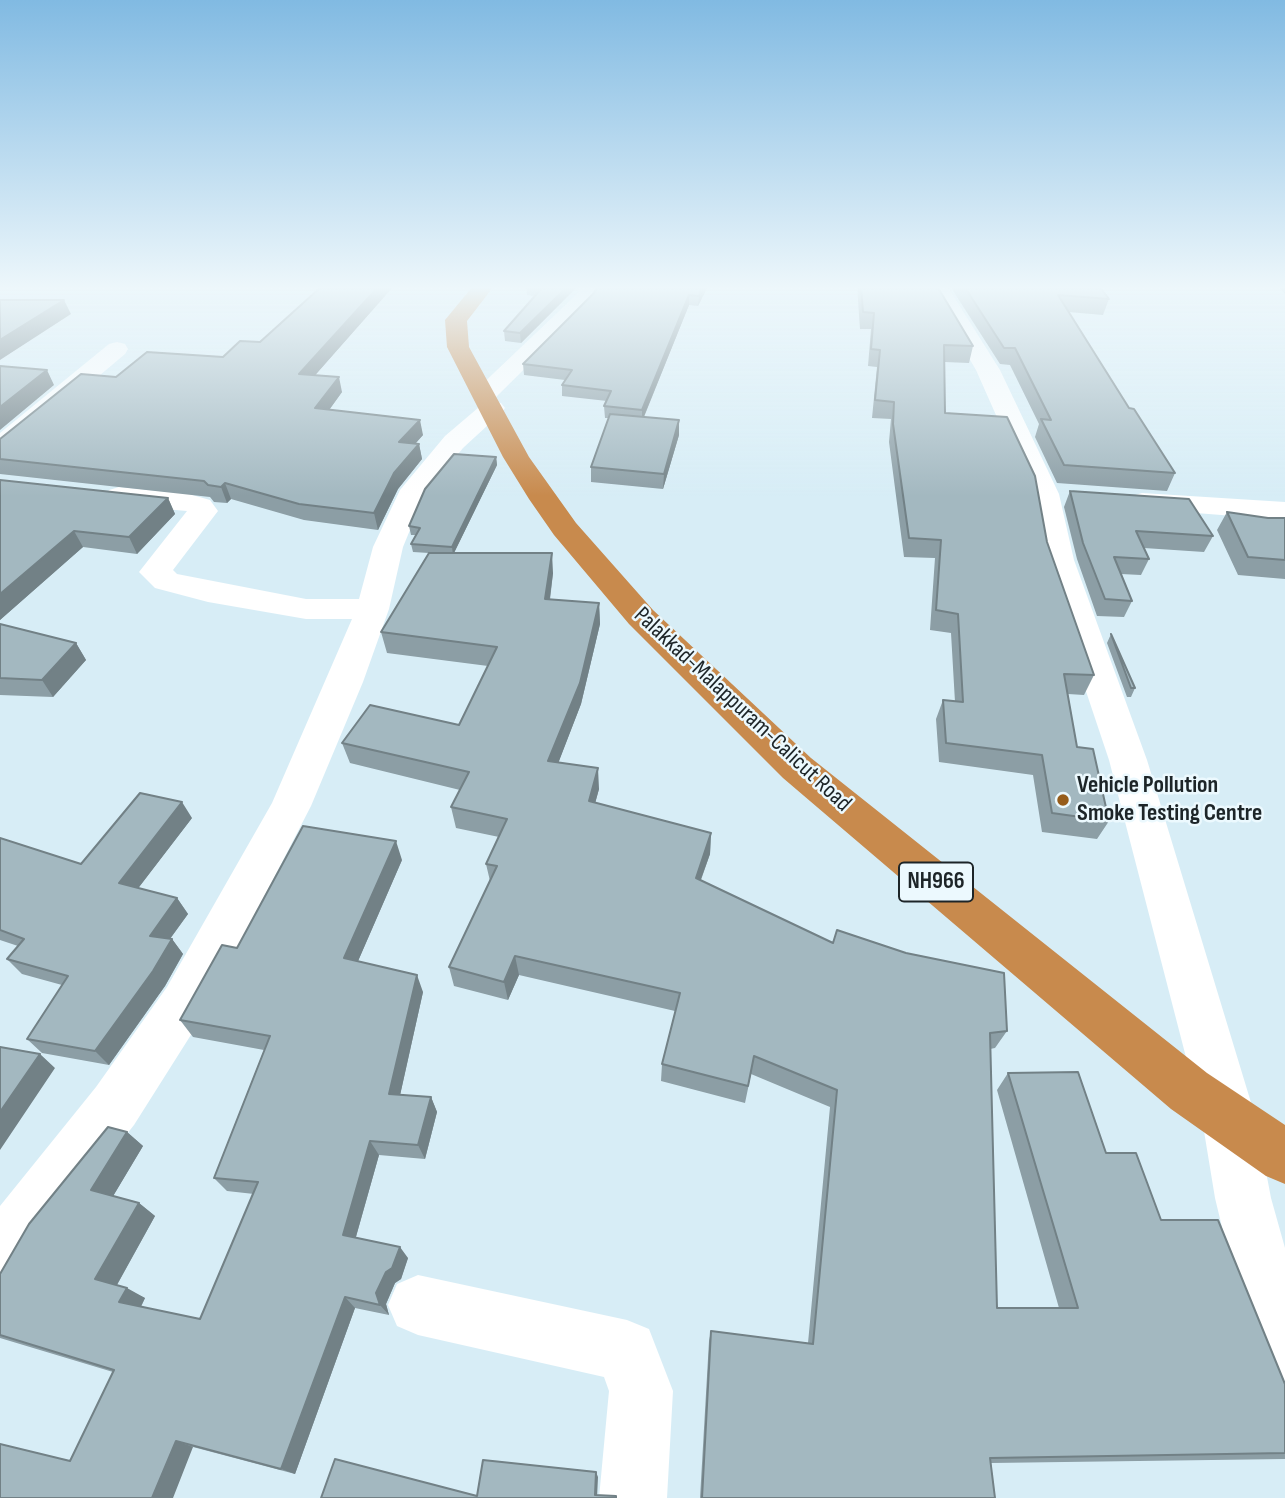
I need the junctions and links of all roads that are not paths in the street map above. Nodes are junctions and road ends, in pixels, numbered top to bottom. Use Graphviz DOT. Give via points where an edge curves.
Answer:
graph roads {
  1 [pos="109,356"];
  2 [pos="463,356"];
  3 [pos="531,356"];
  4 [pos="979,356"];
  5 [pos="488,402"];
  6 [pos="0,446"];
  7 [pos="89,494"];
  8 [pos="1122,500"];
  9 [pos="1285,511"];
  10 [pos="373,609"];
  11 [pos="1230,1119"];
  12 [pos="1285,1157"];
  13 [pos="0,1262"];
  14 [pos="418,1305"];
  15 [pos="1285,1360"];
  16 [pos="634,1498"];
  1 -- 6 [label="street"];
  2 -- 5 [label="highway, Palakkad-Malappuram-Calicut Road / NH966"];
  3 -- 5 [label="street"];
  4 -- 11 [label="street" via="1058,495 1058,560 1128,760"];
  5 -- 10 [label="street" via="410,496 388,547"];
  5 -- 11 [label="highway, Palakkad-Malappuram-Calicut Road / NH966" via="543,499 609,582 797,768 1189,1091"];
  7 -- 10 [label="street" via="200,506 201,517 155,572 166,581 306,609"];
  8 -- 9 [label="street"];
  10 -- 13 [label="street" via="291,806 184,1003 115,1106 27,1215"];
  11 -- 12 [label="highway, Palakkad-Malappuram-Calicut Road / NH966"];
  11 -- 15 [label="street" via="1243,1198"];
  14 -- 16 [label="street" via="627,1351 641,1391"];
}
